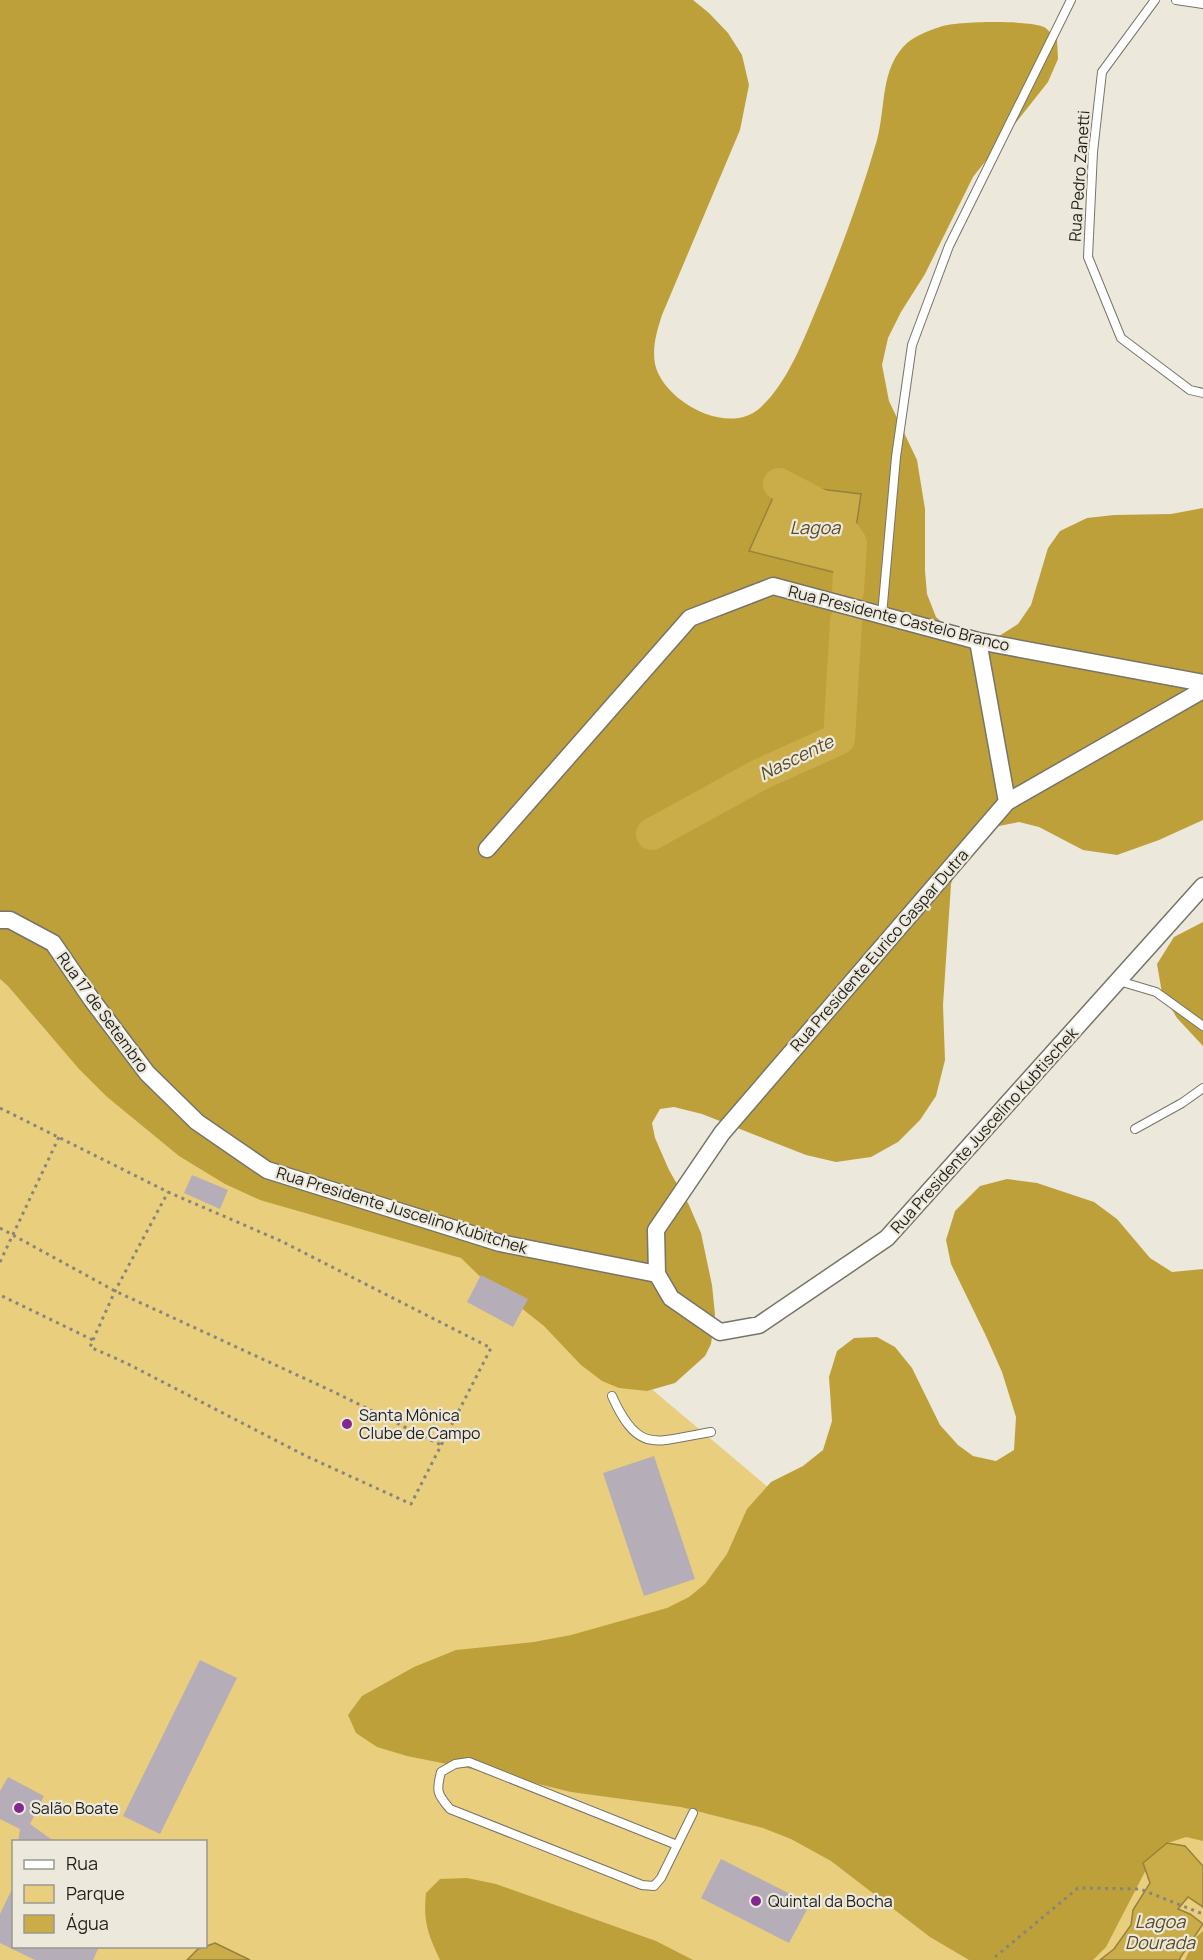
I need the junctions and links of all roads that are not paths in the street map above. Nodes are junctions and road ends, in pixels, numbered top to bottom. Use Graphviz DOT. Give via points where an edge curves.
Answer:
graph roads {
  1 [pos="1071,0"];
  2 [pos="1155,0"];
  3 [pos="1176,0"];
  4 [pos="1203,4"];
  5 [pos="1203,393"];
  6 [pos="882,615"];
  7 [pos="978,641"];
  8 [pos="1203,683"];
  9 [pos="1203,690"];
  10 [pos="1007,801"];
  11 [pos="487,849"];
  12 [pos="1203,886"];
  13 [pos="0,920"];
  14 [pos="1119,981"];
  15 [pos="1203,1026"];
  16 [pos="1203,1088"];
  17 [pos="197,1122"];
  18 [pos="1134,1129"];
  19 [pos="657,1274"];
  20 [pos="612,1396"];
  21 [pos="711,1432"];
  22 [pos="693,1813"];
  23 [pos="677,1845"];
  1 -- 6 [label="lane" via="949,246 912,345 896,457"];
  2 -- 5 [label="lane, Rua Pedro Zanetti" via="1102,72 1093,153 1089,257 1121,338 1190,390"];
  3 -- 4 [label="lane"];
  6 -- 7 [label="street, Rua Presidente Castelo Branco"];
  6 -- 11 [label="street, Rua Presidente Castelo Branco" via="773,586 690,618"];
  7 -- 8 [label="street, Rua Presidente Castelo Branco"];
  7 -- 10 [label="street"];
  9 -- 10 [label="street, Rua Presidente Eurico Gaspar Dutra"];
  10 -- 19 [label="street, Rua Presidente Eurico Gaspar Dutra" via="722,1133 656,1230"];
  12 -- 14 [label="street, Rua Presidente Juscelino Kubtischek"];
  13 -- 17 [label="street, Rua 17 de Setembro" via="10,920 53,943 147,1073"];
  14 -- 15 [label="lane" via="1156,992"];
  14 -- 19 [label="street, Rua Presidente Juscelino Kubtischek" via="887,1238 759,1325 720,1332 671,1298"];
  16 -- 18 [label="lane"];
  17 -- 19 [label="street, Rua Presidente Juscelino Kubitchek" via="267,1170 500,1243"];
  20 -- 21 [label="lane" via="621,1417 635,1434 652,1441"];
  22 -- 23 [label="lane"];
  23 -- 23 [label="lane" via="661,1878 654,1886 642,1885 450,1809 437,1789 441,1772 469,1762"];
}
